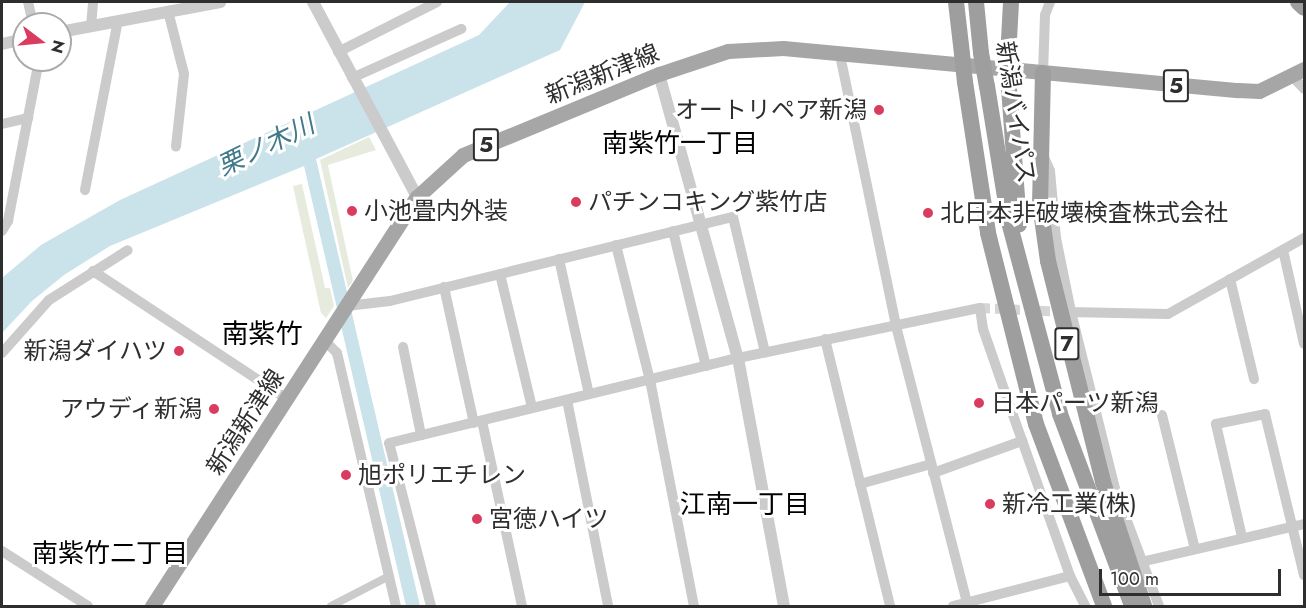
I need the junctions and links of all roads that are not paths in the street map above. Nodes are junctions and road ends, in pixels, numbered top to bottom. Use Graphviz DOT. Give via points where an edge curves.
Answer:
graph roads {
  1 [pos="93,2"];
  2 [pos="212,2"];
  3 [pos="313,2"];
  4 [pos="437,2"];
  5 [pos="956,2"];
  6 [pos="976,2"];
  7 [pos="1011,2"];
  8 [pos="1050,2"];
  9 [pos="1298,2"];
  10 [pos="1305,8"];
  11 [pos="168,11"];
  12 [pos="118,21"];
  13 [pos="91,26"];
  14 [pos="461,29"];
  15 [pos="72,30"];
  16 [pos="338,52"];
  17 [pos="840,55"];
  18 [pos="37,72"];
  19 [pos="1043,73"];
  20 [pos="1299,73"];
  21 [pos="659,74"];
  22 [pos="354,81"];
  23 [pos="1305,89"];
  24 [pos="28,118"];
  25 [pos="2,124"];
  26 [pos="176,147"];
  27 [pos="1039,147"];
  28 [pos="85,190"];
  29 [pos="417,197"];
  30 [pos="703,224"];
  31 [pos="2,231"];
  32 [pos="673,231"];
  33 [pos="1305,238"];
  34 [pos="616,245"];
  35 [pos="128,250"];
  36 [pos="1283,250"];
  37 [pos="558,259"];
  38 [pos="1022,268"];
  39 [pos="93,271"];
  40 [pos="500,274"];
  41 [pos="1230,279"];
  42 [pos="444,288"];
  43 [pos="347,306"];
  44 [pos="1068,312"];
  45 [pos="896,326"];
  46 [pos="825,339"];
  47 [pos="325,340"];
  48 [pos="1305,344"];
  49 [pos="403,347"];
  50 [pos="765,352"];
  51 [pos="2,353"];
  52 [pos="738,358"];
  53 [pos="706,366"];
  54 [pos="1254,379"];
  55 [pos="650,380"];
  56 [pos="590,394"];
  57 [pos="287,399"];
  58 [pos="567,400"];
  59 [pos="532,407"];
  60 [pos="1161,414"];
  61 [pos="478,422"];
  62 [pos="421,435"];
  63 [pos="1022,441"];
  64 [pos="932,468"];
  65 [pos="860,484"];
  66 [pos="1299,525"];
  67 [pos="1242,537"];
  68 [pos="1195,549"];
  69 [pos="2,551"];
  70 [pos="1141,562"];
  71 [pos="1305,575"];
  72 [pos="389,576"];
  73 [pos="1070,576"];
  74 [pos="967,605"];
  75 [pos="88,606"];
  76 [pos="152,606"];
  77 [pos="331,606"];
  78 [pos="396,606"];
  79 [pos="431,606"];
  80 [pos="522,606"];
  81 [pos="608,606"];
  82 [pos="693,606"];
  83 [pos="784,606"];
  84 [pos="890,606"];
  85 [pos="953,606"];
  86 [pos="1085,606"];
  87 [pos="1104,606"];
  88 [pos="1132,606"];
  89 [pos="1144,606"];
  90 [pos="1159,606"];
  1 -- 13 [label="street"];
  2 -- 11 [label="street"];
  3 -- 16 [label="street"];
  4 -- 16 [label="street"];
  5 -- 87 [label="highway, 新潟バイパス / 7, bridge" via="988,234 1036,424"];
  6 -- 38 [label="highway, 新潟バイパス / 7, bridge" via="1009,222"];
  7 -- 38 [label="highway, 7, bridge" via="1009,88"];
  8 -- 19 [label="street" via="1044,26"];
  9 -- 10 [label="highway"];
  11 -- 12 [label="street"];
  11 -- 26 [label="street" via="184,74"];
  12 -- 13 [label="street"];
  12 -- 28 [label="street"];
  13 -- 15 [label="street"];
  14 -- 22 [label="street"];
  16 -- 22 [label="street"];
  17 -- 19 [label="main road, 新潟新津線 / 5"];
  17 -- 21 [label="main road, 新潟新津線 / 5" via="783,48 728,51"];
  17 -- 45 [label="street"];
  18 -- 24 [label="street"];
  19 -- 20 [label="main road, 新潟新津線 / 5" via="1259,91"];
  19 -- 27 [label="highway, 7"];
  20 -- 23 [label="street"];
  21 -- 29 [label="main road, 新潟新津線 / 5" via="463,155"];
  21 -- 30 [label="street"];
  22 -- 29 [label="street"];
  24 -- 25 [label="street"];
  24 -- 31 [label="street" via="8,221"];
  27 -- 44 [label="street" via="1050,171"];
  27 -- 89 [label="highway, 7" via="1040,204 1059,310 1102,482"];
  29 -- 43 [label="main road, 新潟新津線 / 5"];
  30 -- 32 [label="street"];
  30 -- 50 [label="street" via="733,217"];
  30 -- 52 [label="street"];
  32 -- 34 [label="street"];
  32 -- 53 [label="street"];
  33 -- 36 [label="street"];
  34 -- 37 [label="street"];
  34 -- 55 [label="street"];
  35 -- 39 [label="street"];
  36 -- 41 [label="street"];
  36 -- 48 [label="street"];
  37 -- 40 [label="street"];
  37 -- 56 [label="street"];
  38 -- 88 [label="highway, 新潟バイパス / 7" via="1060,414"];
  39 -- 51 [label="street" via="49,300"];
  39 -- 57 [label="street"];
  40 -- 42 [label="street"];
  40 -- 59 [label="street"];
  41 -- 44 [label="street" via="1168,314"];
  41 -- 54 [label="street"];
  42 -- 43 [label="street"];
  42 -- 61 [label="street"];
  43 -- 47 [label="main road, 新潟新津線 / 5"];
  44 -- 70 [label="street" via="1115,489"];
  45 -- 46 [label="street"];
  45 -- 63 [label="street" via="980,308 983,329"];
  45 -- 64 [label="street"];
  46 -- 50 [label="street"];
  46 -- 65 [label="street"];
  47 -- 57 [label="main road, 新潟新津線 / 5"];
  47 -- 72 [label="street" via="338,353"];
  49 -- 62 [label="street"];
  50 -- 52 [label="street"];
  52 -- 53 [label="street"];
  52 -- 83 [label="street"];
  53 -- 55 [label="street"];
  55 -- 56 [label="street"];
  55 -- 82 [label="street"];
  56 -- 58 [label="street"];
  57 -- 76 [label="main road, 新潟新津線 / 5"];
  58 -- 59 [label="street"];
  58 -- 81 [label="street"];
  59 -- 61 [label="street"];
  60 -- 68 [label="street"];
  61 -- 62 [label="street"];
  61 -- 80 [label="street"];
  62 -- 79 [label="street" via="389,443"];
  63 -- 64 [label="street"];
  63 -- 73 [label="street"];
  64 -- 65 [label="street"];
  64 -- 74 [label="street"];
  65 -- 84 [label="street"];
  66 -- 67 [label="street"];
  66 -- 67 [label="street" via="1265,414 1216,424"];
  66 -- 71 [label="street"];
  67 -- 68 [label="street"];
  68 -- 70 [label="street"];
  69 -- 75 [label="street"];
  70 -- 90 [label="street"];
  72 -- 77 [label="street"];
  72 -- 78 [label="street"];
  73 -- 74 [label="street"];
  73 -- 86 [label="street"];
  74 -- 85 [label="street"];
}
